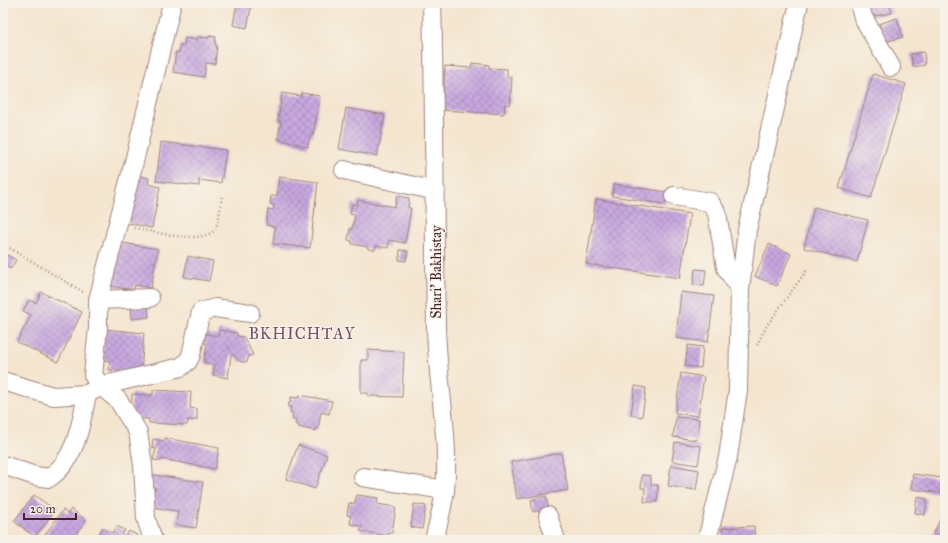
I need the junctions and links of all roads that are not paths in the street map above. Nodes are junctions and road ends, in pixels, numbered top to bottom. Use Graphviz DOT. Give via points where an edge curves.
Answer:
graph roads {
  1 [pos="172,3"];
  2 [pos="432,3"];
  3 [pos="798,3"];
  4 [pos="859,3"];
  5 [pos="891,67"];
  6 [pos="344,170"];
  7 [pos="436,191"];
  8 [pos="674,196"];
  9 [pos="740,289"];
  10 [pos="150,298"];
  11 [pos="98,300"];
  12 [pos="250,313"];
  13 [pos="3,381"];
  14 [pos="94,390"];
  15 [pos="3,465"];
  16 [pos="363,477"];
  17 [pos="445,490"];
  18 [pos="548,516"];
  19 [pos="153,540"];
  20 [pos="434,540"];
  21 [pos="556,540"];
  22 [pos="707,540"];
  1 -- 11 [label="street"];
  2 -- 7 [label="street, Shari' Bakhistay"];
  3 -- 9 [label="street" via="747,230"];
  4 -- 5 [label="street" via="863,17"];
  6 -- 7 [label="street"];
  7 -- 17 [label="street, Shari' Bakhistay" via="436,327"];
  8 -- 9 [label="street" via="710,202 717,213 726,268"];
  9 -- 22 [label="street" via="738,390 728,458"];
  10 -- 11 [label="street"];
  11 -- 14 [label="street"];
  12 -- 14 [label="street" via="215,308 201,312 191,356 181,367"];
  13 -- 14 [label="street" via="53,396"];
  14 -- 15 [label="street" via="83,414 72,454 59,471 49,478"];
  14 -- 19 [label="street" via="118,400 138,432 143,464 146,518"];
  16 -- 17 [label="street"];
  17 -- 20 [label="street, Shari' Bakhistay"];
  18 -- 21 [label="street"];
}
